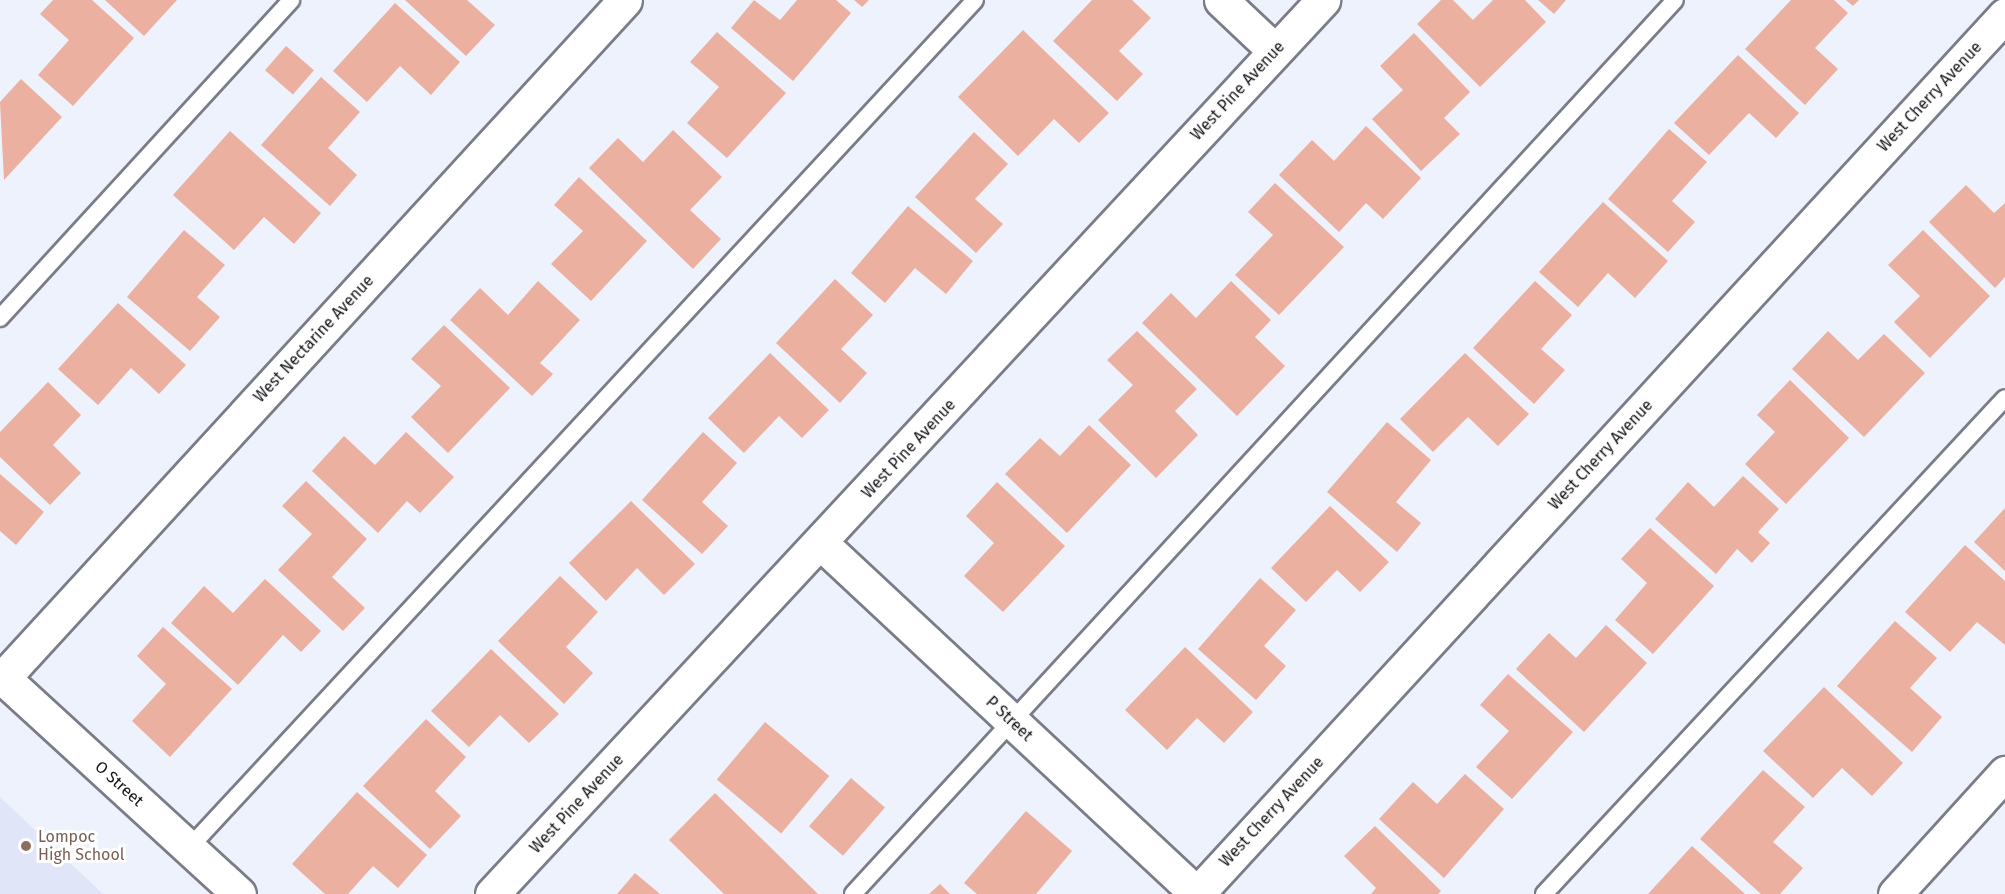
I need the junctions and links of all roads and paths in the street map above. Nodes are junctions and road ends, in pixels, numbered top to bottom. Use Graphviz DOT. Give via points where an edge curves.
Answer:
graph roads {
  1 [pos="291,0"];
  2 [pos="625,0"];
  3 [pos="975,0"];
  4 [pos="1221,0"];
  5 [pos="1323,0"];
  6 [pos="1675,0"];
  7 [pos="2005,15"];
  8 [pos="1275,51"];
  9 [pos="0,318"];
  10 [pos="2005,398"];
  11 [pos="822,544"];
  12 [pos="1,676"];
  13 [pos="1013,722"];
  14 [pos="2005,773"];
  15 [pos="189,848"];
  16 [pos="238,894"];
  17 [pos="492,894"];
  18 [pos="853,894"];
  19 [pos="1197,894"];
  20 [pos="1544,894"];
  21 [pos="1895,894"];
  1 -- 9 [label="lane"];
  2 -- 12 [label="street, West Nectarine Avenue"];
  3 -- 15 [label="lane"];
  4 -- 8 [label="street"];
  5 -- 8 [label="street, West Pine Avenue"];
  6 -- 13 [label="lane"];
  7 -- 19 [label="street, West Cherry Avenue"];
  8 -- 11 [label="street, West Pine Avenue"];
  10 -- 20 [label="lane"];
  11 -- 13 [label="street, P Street"];
  11 -- 17 [label="street, West Pine Avenue"];
  12 -- 15 [label="street, O Street"];
  13 -- 18 [label="lane"];
  13 -- 19 [label="street, P Street"];
  14 -- 21 [label="street"];
  15 -- 16 [label="street, O Street"];
}
